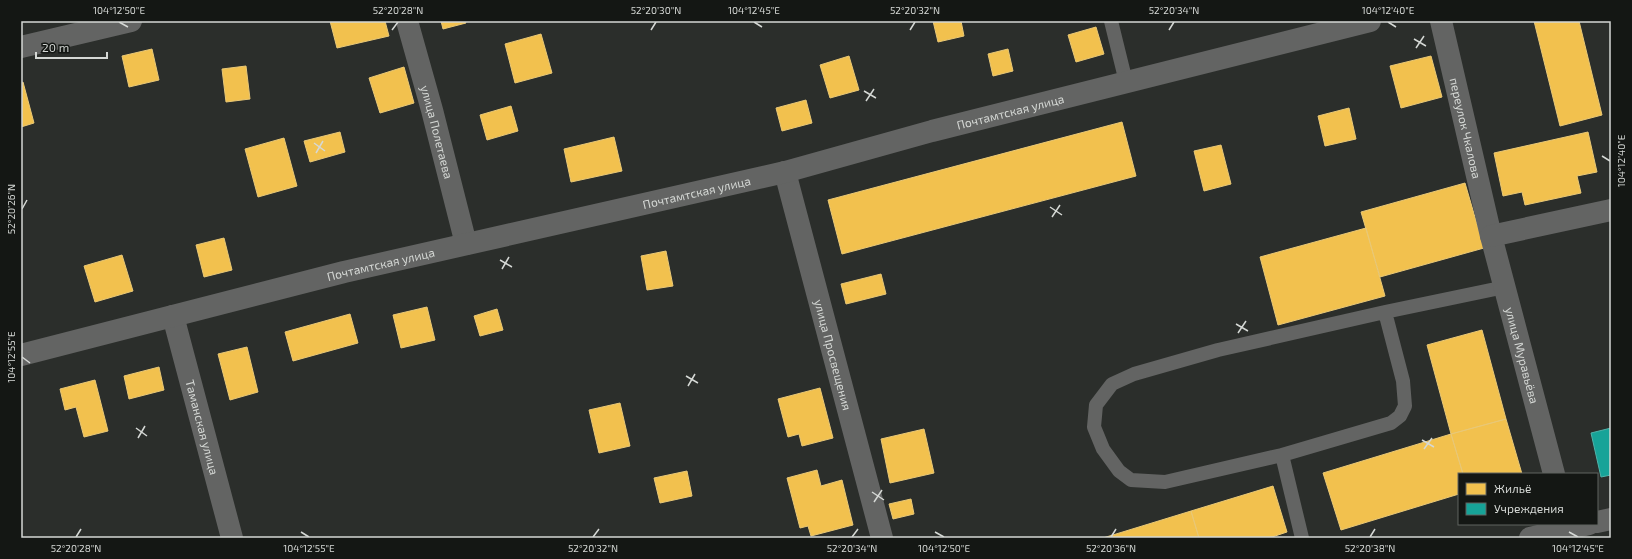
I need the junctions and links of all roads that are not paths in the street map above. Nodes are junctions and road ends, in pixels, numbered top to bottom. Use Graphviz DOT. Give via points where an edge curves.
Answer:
graph roads {
  1 [pos="132,21"];
  2 [pos="407,21"];
  3 [pos="1111,21"];
  4 [pos="1370,21"];
  5 [pos="1441,21"];
  6 [pos="21,47"];
  7 [pos="1126,82"];
  8 [pos="785,172"];
  9 [pos="1611,210"];
  10 [pos="1491,236"];
  11 [pos="466,244"];
  12 [pos="1504,287"];
  13 [pos="1385,312"];
  14 [pos="173,316"];
  15 [pos="21,355"];
  16 [pos="1282,455"];
  17 [pos="1554,473"];
  18 [pos="1611,519"];
  19 [pos="1598,522"];
  20 [pos="1574,529"];
  21 [pos="232,538"];
  22 [pos="882,538"];
  23 [pos="1302,538"];
  24 [pos="1530,538"];
  1 -- 6 [label="street"];
  2 -- 11 [label="street, улица Полетаева"];
  3 -- 7 [label="lane"];
  4 -- 7 [label="street, Почтамтская улица"];
  5 -- 10 [label="street, переулок Чкалова"];
  7 -- 8 [label="street, Почтамтская улица" via="932,131"];
  8 -- 11 [label="street, Почтамтская улица"];
  8 -- 22 [label="street, улица Просвещения"];
  9 -- 10 [label="street"];
  10 -- 12 [label="street, улица Муравьёва"];
  11 -- 14 [label="street, Почтамтская улица"];
  12 -- 13 [label="lane"];
  12 -- 17 [label="street, улица Муравьёва"];
  13 -- 16 [label="lane" via="1403,381 1405,406 1400,416 1391,423"];
  13 -- 16 [label="lane" via="1218,350 1134,374 1112,384 1096,405 1094,427 1104,449 1119,471 1131,480 1165,482"];
  14 -- 15 [label="street, Почтамтская улица"];
  14 -- 21 [label="street, Таманская улица"];
  16 -- 23 [label="lane"];
  18 -- 19 [label="street"];
  20 -- 24 [label="street"];
}
